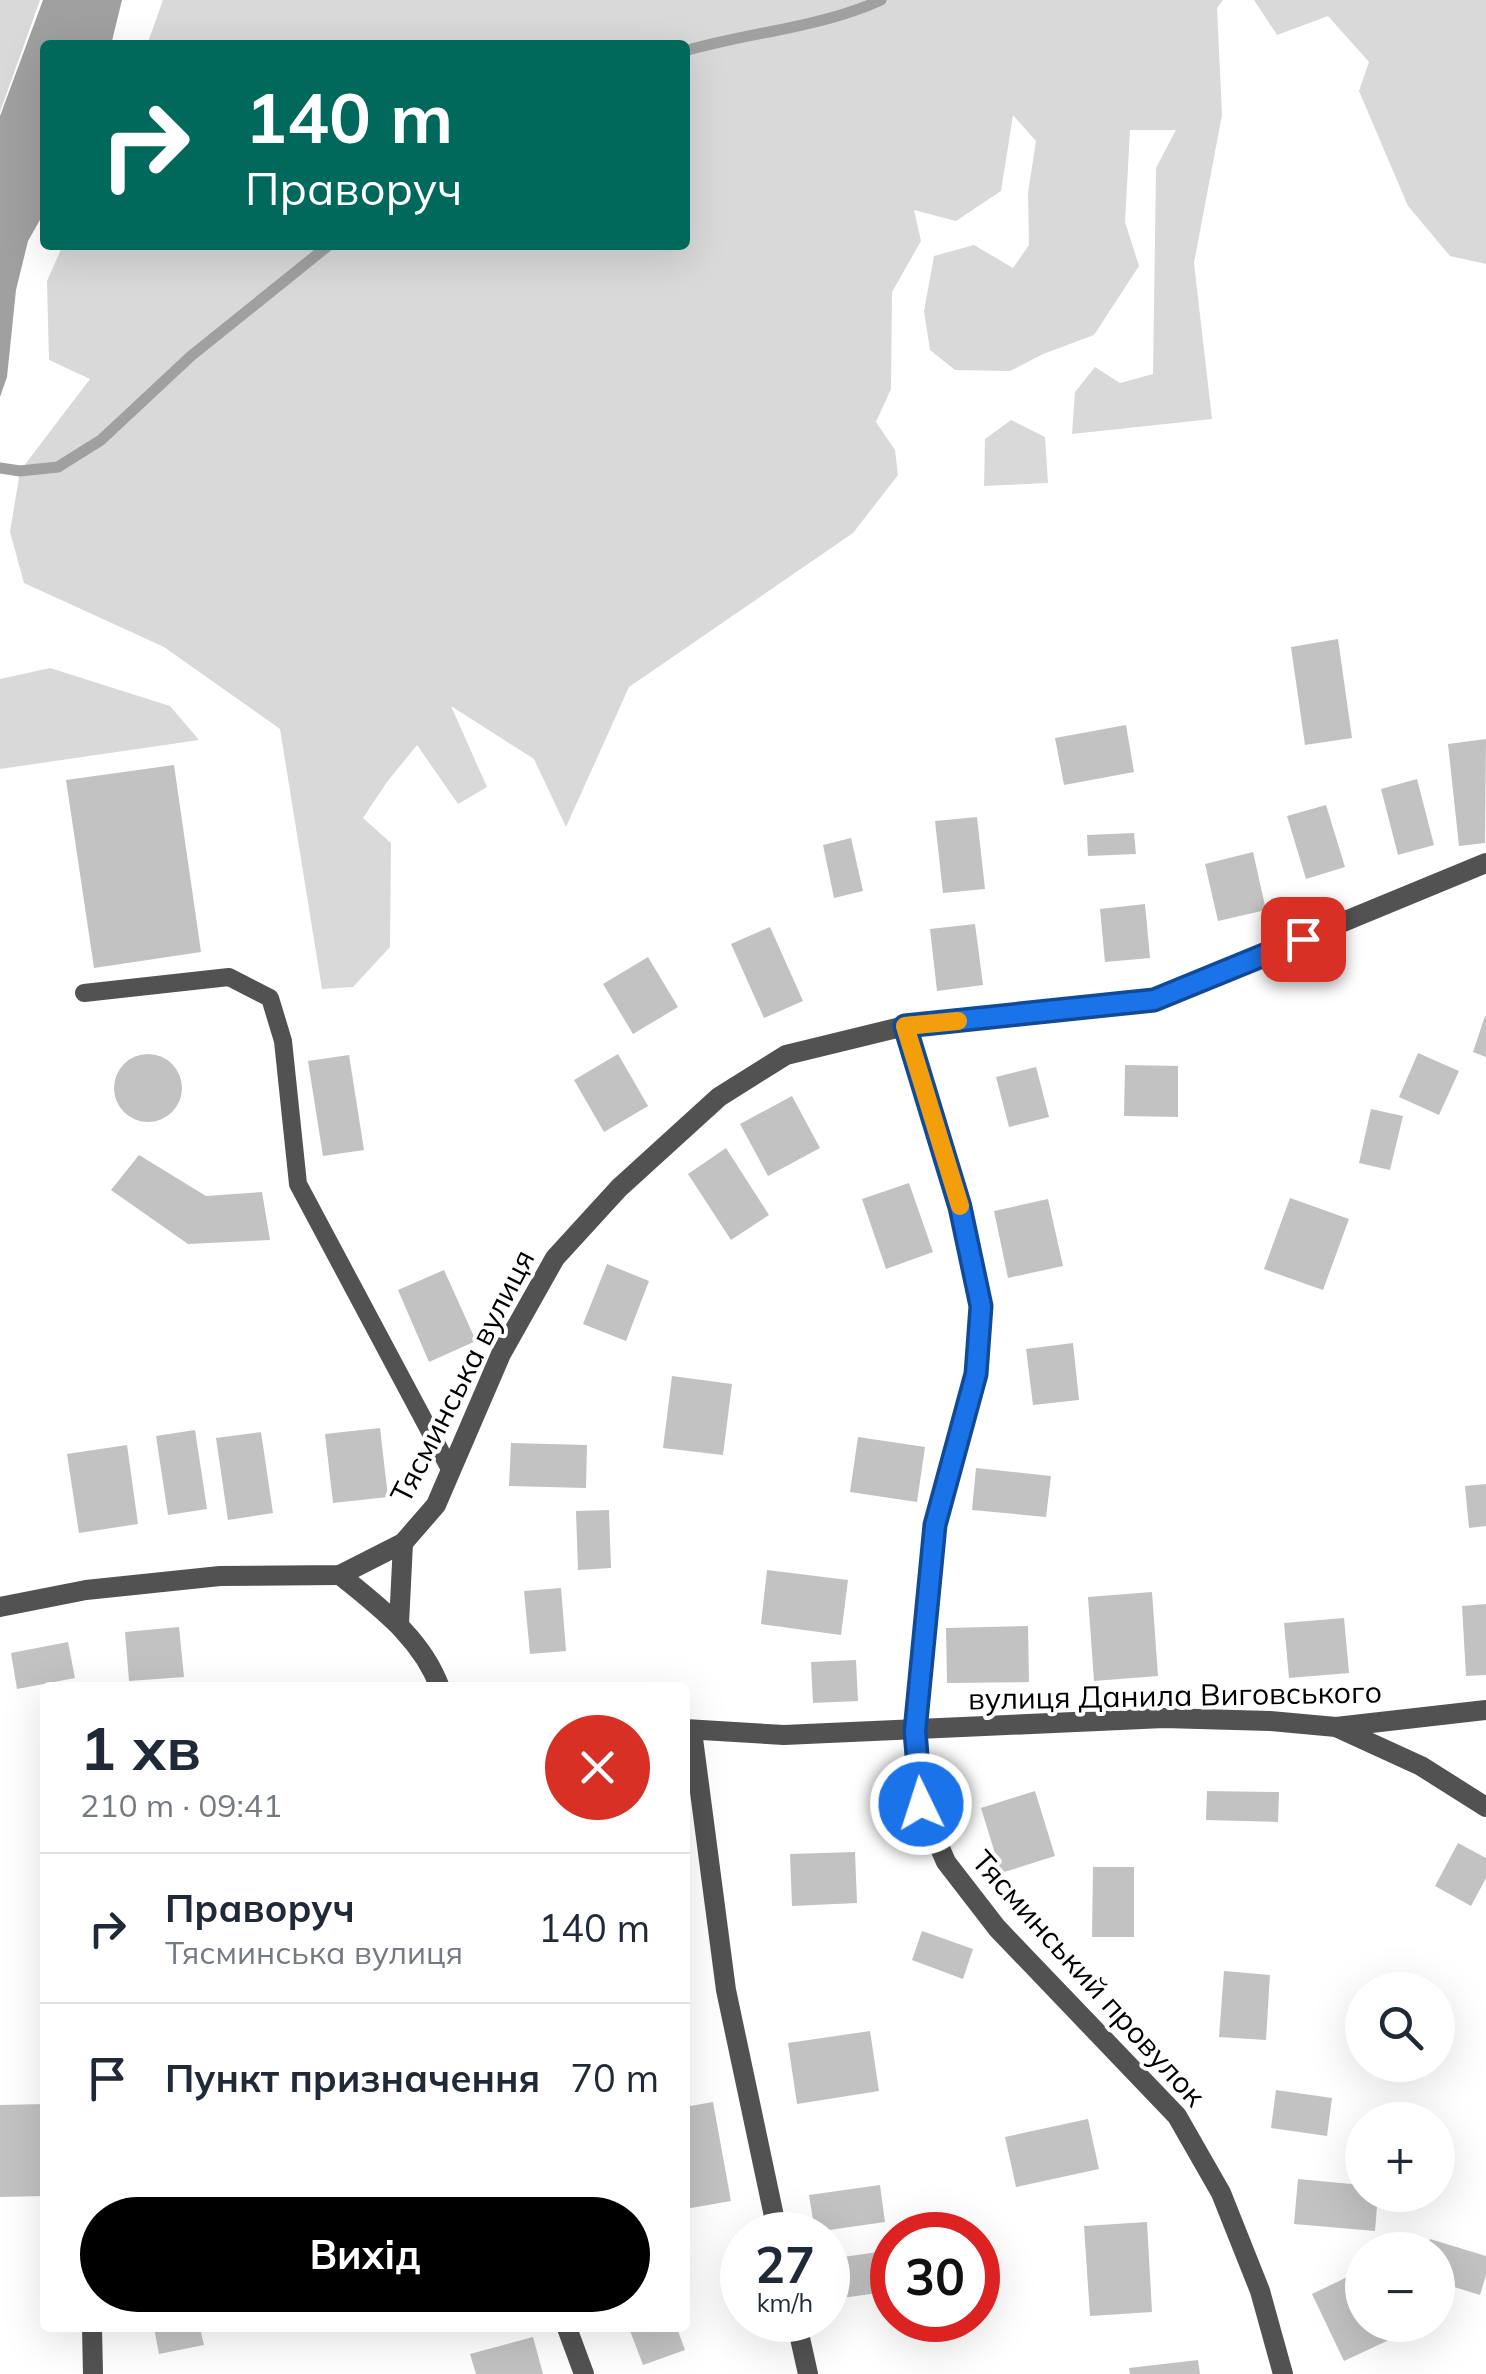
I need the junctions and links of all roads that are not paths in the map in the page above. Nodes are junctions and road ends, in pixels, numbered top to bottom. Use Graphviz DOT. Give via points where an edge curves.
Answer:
graph roads {
  1 [pos="1486,863"];
  2 [pos="84,993"];
  3 [pos="905,1026"];
  4 [pos="451,1471"];
  5 [pos="403,1543"];
  6 [pos="340,1575"];
  7 [pos="0,1607"];
  8 [pos="399,1624"];
  9 [pos="443,1682"];
  10 [pos="1486,1710"];
  11 [pos="1336,1727"];
  12 [pos="690,1730"];
  13 [pos="915,1731"];
  14 [pos="690,1744"];
  15 [pos="1486,1807"];
  16 [pos="773,2212"];
  17 [pos="92,2332"];
  18 [pos="568,2332"];
  19 [pos="801,2342"];
  20 [pos="94,2374"];
  21 [pos="584,2374"];
  22 [pos="808,2374"];
  23 [pos="1283,2374"];
  1 -- 3 [label="street, Тясминська вулиця" via="1154,1000"];
  2 -- 4 [label="lane" via="229,978 270,998 283,1041 298,1184"];
  3 -- 4 [label="street, Тясминська вулиця" via="786,1055 719,1097 618,1188 554,1258 500,1354"];
  3 -- 13 [label="street, Тясминський провулок" via="960,1207 981,1306 976,1374 935,1525"];
  4 -- 5 [label="street, Тясминська вулиця" via="436,1505"];
  5 -- 6 [label="street, Тясминська вулиця"];
  5 -- 8 [label="street"];
  6 -- 7 [label="street, Тясминська вулиця" via="220,1576"];
  6 -- 8 [label="street"];
  8 -- 9 [label="street"];
  10 -- 11 [label="street, вулиця Данила Виговського"];
  11 -- 13 [label="street, вулиця Данила Виговського" via="1164,1718"];
  11 -- 15 [label="street" via="1421,1766"];
  12 -- 13 [label="street, вулиця Данила Виговського"];
  13 -- 23 [label="street, Тясминський провулок" via="921,1804 946,1862 997,1928 1177,2116 1222,2194 1260,2290"];
  14 -- 16 [label="street" via="726,1990"];
  17 -- 20 [label="street"];
  18 -- 21 [label="street"];
  19 -- 22 [label="street"];
}
